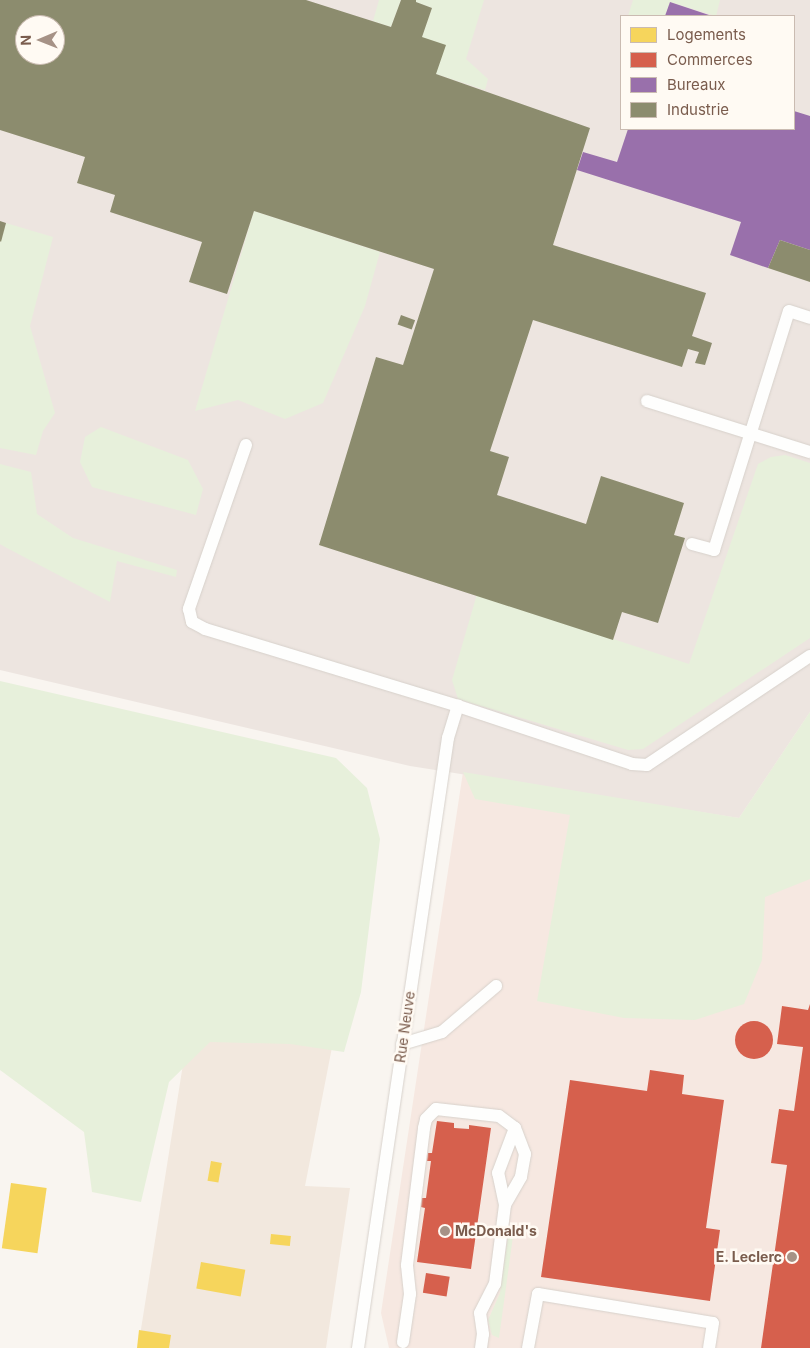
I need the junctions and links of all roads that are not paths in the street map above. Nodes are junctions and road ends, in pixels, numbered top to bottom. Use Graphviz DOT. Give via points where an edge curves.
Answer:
graph roads {
  1 [pos="810,318"];
  2 [pos="647,401"];
  3 [pos="751,433"];
  4 [pos="246,445"];
  5 [pos="810,452"];
  6 [pos="692,544"];
  7 [pos="810,656"];
  8 [pos="458,706"];
  9 [pos="496,986"];
  10 [pos="402,1044"];
  11 [pos="515,1128"];
  12 [pos="505,1204"];
  13 [pos="403,1342"];
  14 [pos="358,1348"];
  15 [pos="481,1348"];
  16 [pos="528,1348"];
  17 [pos="709,1348"];
  1 -- 3 [label="lane" via="789,311"];
  2 -- 3 [label="lane"];
  3 -- 5 [label="lane"];
  3 -- 6 [label="lane" via="714,550"];
  4 -- 8 [label="lane" via="189,609 192,622"];
  7 -- 8 [label="lane" via="647,765 632,764"];
  8 -- 10 [label="lane, Rue Neuve" via="448,738"];
  9 -- 10 [label="lane" via="442,1032"];
  10 -- 14 [label="lane, Rue Neuve"];
  11 -- 12 [label="lane" via="498,1173"];
  11 -- 12 [label="lane" via="524,1154 521,1177"];
  11 -- 13 [label="lane" via="499,1116 441,1107 426,1119 407,1265 410,1294"];
  12 -- 15 [label="lane" via="496,1284 480,1313 484,1334"];
  16 -- 17 [label="lane" via="538,1294 713,1323"];
}
